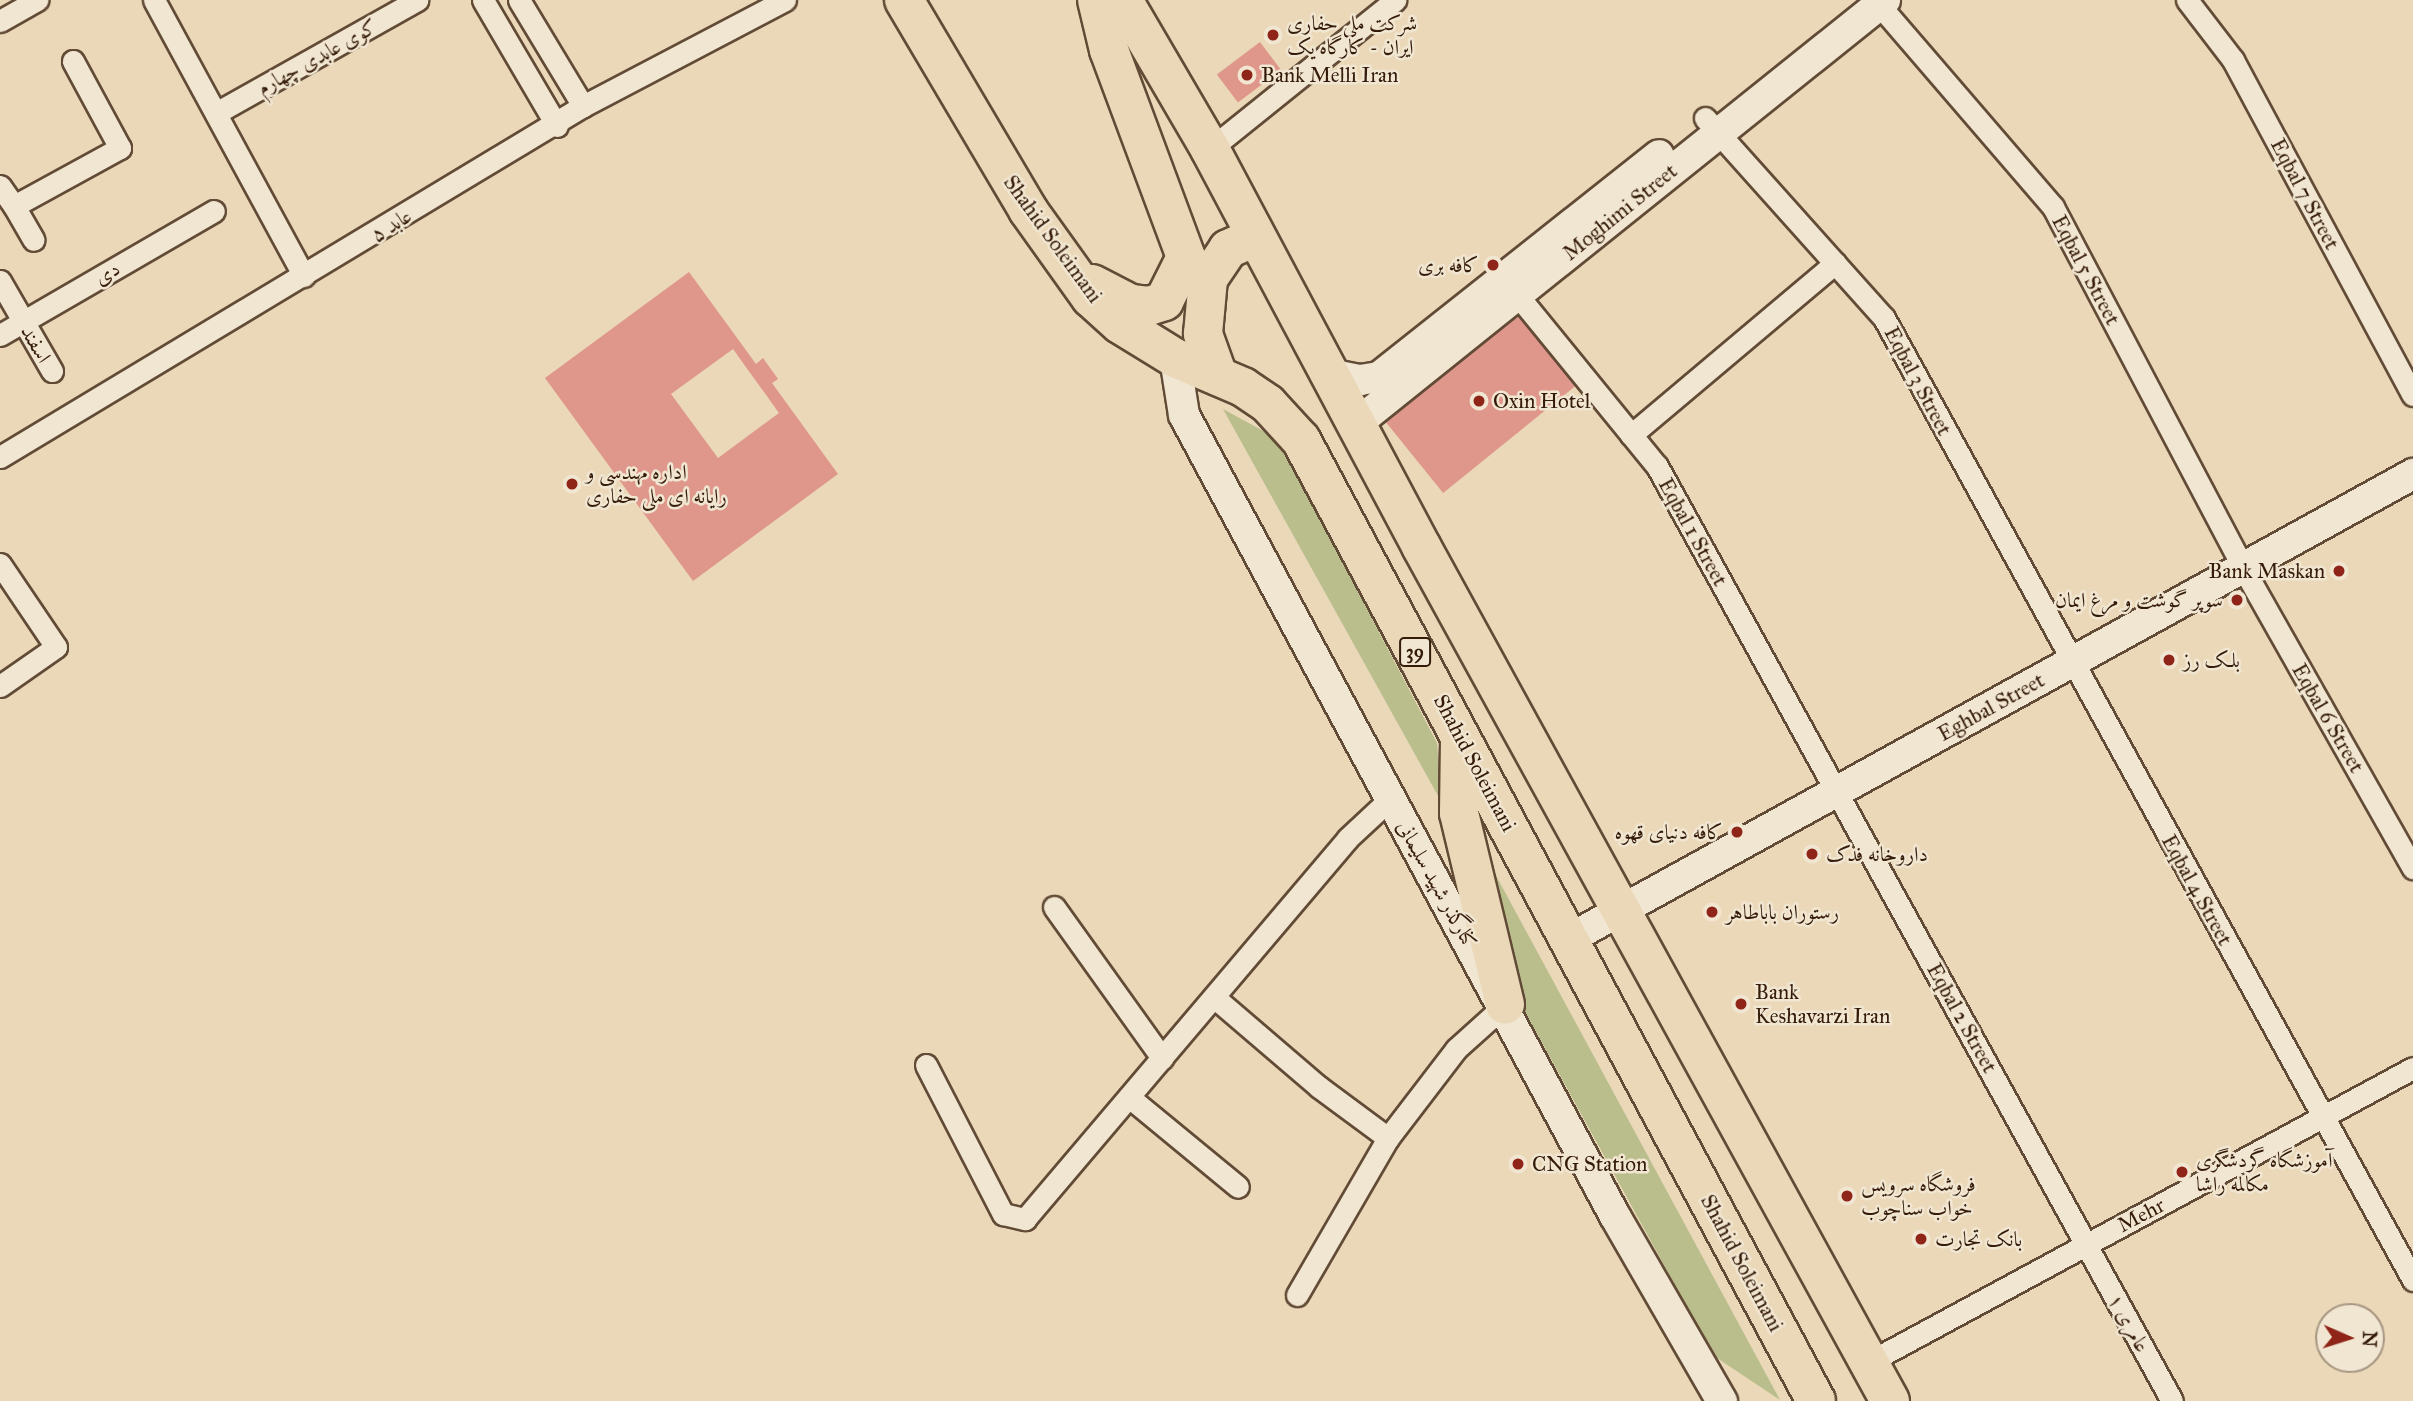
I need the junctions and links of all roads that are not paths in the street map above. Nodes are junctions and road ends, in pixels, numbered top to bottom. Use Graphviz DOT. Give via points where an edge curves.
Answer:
graph roads {
  1 [pos="37,0"];
  2 [pos="154,0"];
  3 [pos="418,0"];
  4 [pos="483,0"];
  5 [pos="519,0"];
  6 [pos="785,0"];
  7 [pos="904,0"];
  8 [pos="1097,0"];
  9 [pos="1123,0"];
  10 [pos="1395,0"];
  11 [pos="2187,0"];
  12 [pos="1873,1"];
  13 [pos="0,21"];
  14 [pos="73,61"];
  15 [pos="583,106"];
  16 [pos="216,113"];
  17 [pos="557,126"];
  18 [pos="1711,126"];
  19 [pos="1210,149"];
  20 [pos="1,185"];
  21 [pos="14,206"];
  22 [pos="214,211"];
  23 [pos="34,240"];
  24 [pos="1259,243"];
  25 [pos="1835,263"];
  26 [pos="1069,264"];
  27 [pos="304,276"];
  28 [pos="0,281"];
  29 [pos="1510,286"];
  30 [pos="23,321"];
  31 [pos="0,335"];
  32 [pos="1175,358"];
  33 [pos="52,372"];
  34 [pos="1329,374"];
  35 [pos="1219,376"];
  36 [pos="2413,395"];
  37 [pos="1356,424"];
  38 [pos="1631,435"];
  39 [pos="0,457"];
  40 [pos="2413,474"];
  41 [pos="2243,568"];
  42 [pos="4,577"];
  43 [pos="2071,663"];
  44 [pos="0,686"];
  45 [pos="1460,735"];
  46 [pos="1838,791"];
  47 [pos="1390,799"];
  48 [pos="2413,868"];
  49 [pos="1054,907"];
  50 [pos="1621,911"];
  51 [pos="1569,939"];
  52 [pos="1214,997"];
  53 [pos="1505,1005"];
  54 [pos="1162,1058"];
  55 [pos="926,1065"];
  56 [pos="2413,1068"];
  57 [pos="1129,1097"];
  58 [pos="2323,1117"];
  59 [pos="1388,1138"];
  60 [pos="1237,1187"];
  61 [pos="2086,1245"];
  62 [pos="2413,1280"];
  63 [pos="1297,1295"];
  64 [pos="1869,1362"];
  65 [pos="1722,1401"];
  66 [pos="1816,1401"];
  67 [pos="1890,1401"];
  68 [pos="2172,1401"];
  1 -- 13 [label="street"];
  2 -- 16 [label="street"];
  3 -- 16 [label="street, کوی عابدی چهارم"];
  4 -- 17 [label="street"];
  5 -- 15 [label="street"];
  6 -- 15 [label="street, عابد ۵"];
  7 -- 26 [label="highway, Shahid Soleimani / 39" via="1028,210"];
  8 -- 26 [label="highway" via="1109,50 1186,257 1164,301 1149,306 1101,291"];
  9 -- 19 [label="highway"];
  10 -- 19 [label="street"];
  11 -- 36 [label="street, Eqbal 7 Street" via="2233,60"];
  12 -- 18 [label="main road, Moghimi Street"];
  12 -- 41 [label="street, Eqbal 5 Street" via="2053,207"];
  14 -- 21 [label="street" via="120,148"];
  15 -- 17 [label="street, عابد ۵"];
  16 -- 27 [label="street"];
  17 -- 27 [label="street, عابد ۵"];
  18 -- 25 [label="street, Eqbal 3 Street"];
  18 -- 29 [label="main road, Moghimi Street"];
  19 -- 24 [label="highway"];
  20 -- 21 [label="street"];
  21 -- 23 [label="street"];
  22 -- 30 [label="street, دی"];
  24 -- 34 [label="highway"];
  24 -- 35 [label="highway" via="1248,240 1228,249 1208,279 1203,334"];
  25 -- 38 [label="street"];
  25 -- 43 [label="street, Eqbal 3 Street" via="1884,318"];
  26 -- 32 [label="highway, Shahid Soleimani / 39" via="1091,298 1120,324"];
  27 -- 39 [label="street, عابد ۵"];
  28 -- 30 [label="street, اسفند"];
  29 -- 34 [label="main road, Moghimi Street" via="1379,377 1360,380"];
  29 -- 37 [label="main road, Moghimi Street"];
  29 -- 38 [label="street, Eqbal 1 Street"];
  30 -- 31 [label="street, دی"];
  30 -- 33 [label="street, اسفند"];
  32 -- 35 [label="highway, Shahid Soleimani / 39"];
  32 -- 47 [label="main road, کنارگذر شهید سلیمانی" via="1184,415"];
  34 -- 37 [label="highway"];
  35 -- 45 [label="highway, Shahid Soleimani / 39" via="1268,404 1301,440"];
  37 -- 50 [label="highway"];
  38 -- 46 [label="street, Eqbal 1 Street" via="1657,466"];
  40 -- 41 [label="main road, Eghbal Street"];
  41 -- 43 [label="main road, Eghbal Street"];
  41 -- 48 [label="street, Eqbal 6 Street"];
  42 -- 44 [label="street" via="56,647"];
  43 -- 46 [label="main road, Eghbal Street"];
  43 -- 58 [label="street, Eqbal 4 Street"];
  45 -- 51 [label="highway, Shahid Soleimani / 39"];
  45 -- 53 [label="highway" via="1459,813"];
  46 -- 50 [label="main road, Eghbal Street"];
  46 -- 61 [label="street, Eqbal 2 Street"];
  47 -- 52 [label="street" via="1348,838"];
  47 -- 53 [label="main road, کنارگذر شهید سلیمانی"];
  49 -- 54 [label="street"];
  50 -- 51 [label="main road, Eghbal Street"];
  50 -- 64 [label="highway"];
  51 -- 66 [label="highway, Shahid Soleimani / 39"];
  52 -- 54 [label="street"];
  52 -- 59 [label="street" via="1319,1087"];
  53 -- 59 [label="street" via="1456,1049"];
  53 -- 65 [label="main road, کنارگذر شهید سلیمانی" via="1615,1216"];
  54 -- 57 [label="street"];
  55 -- 57 [label="street" via="1003,1214 1026,1219"];
  56 -- 58 [label="street, Mehr"];
  57 -- 60 [label="street"];
  58 -- 61 [label="street, Mehr"];
  58 -- 62 [label="street, Eqbal 4 Street"];
  59 -- 63 [label="street"];
  61 -- 64 [label="street, Mehr"];
  61 -- 68 [label="street, عامری ۱"];
  64 -- 67 [label="highway"];
}
